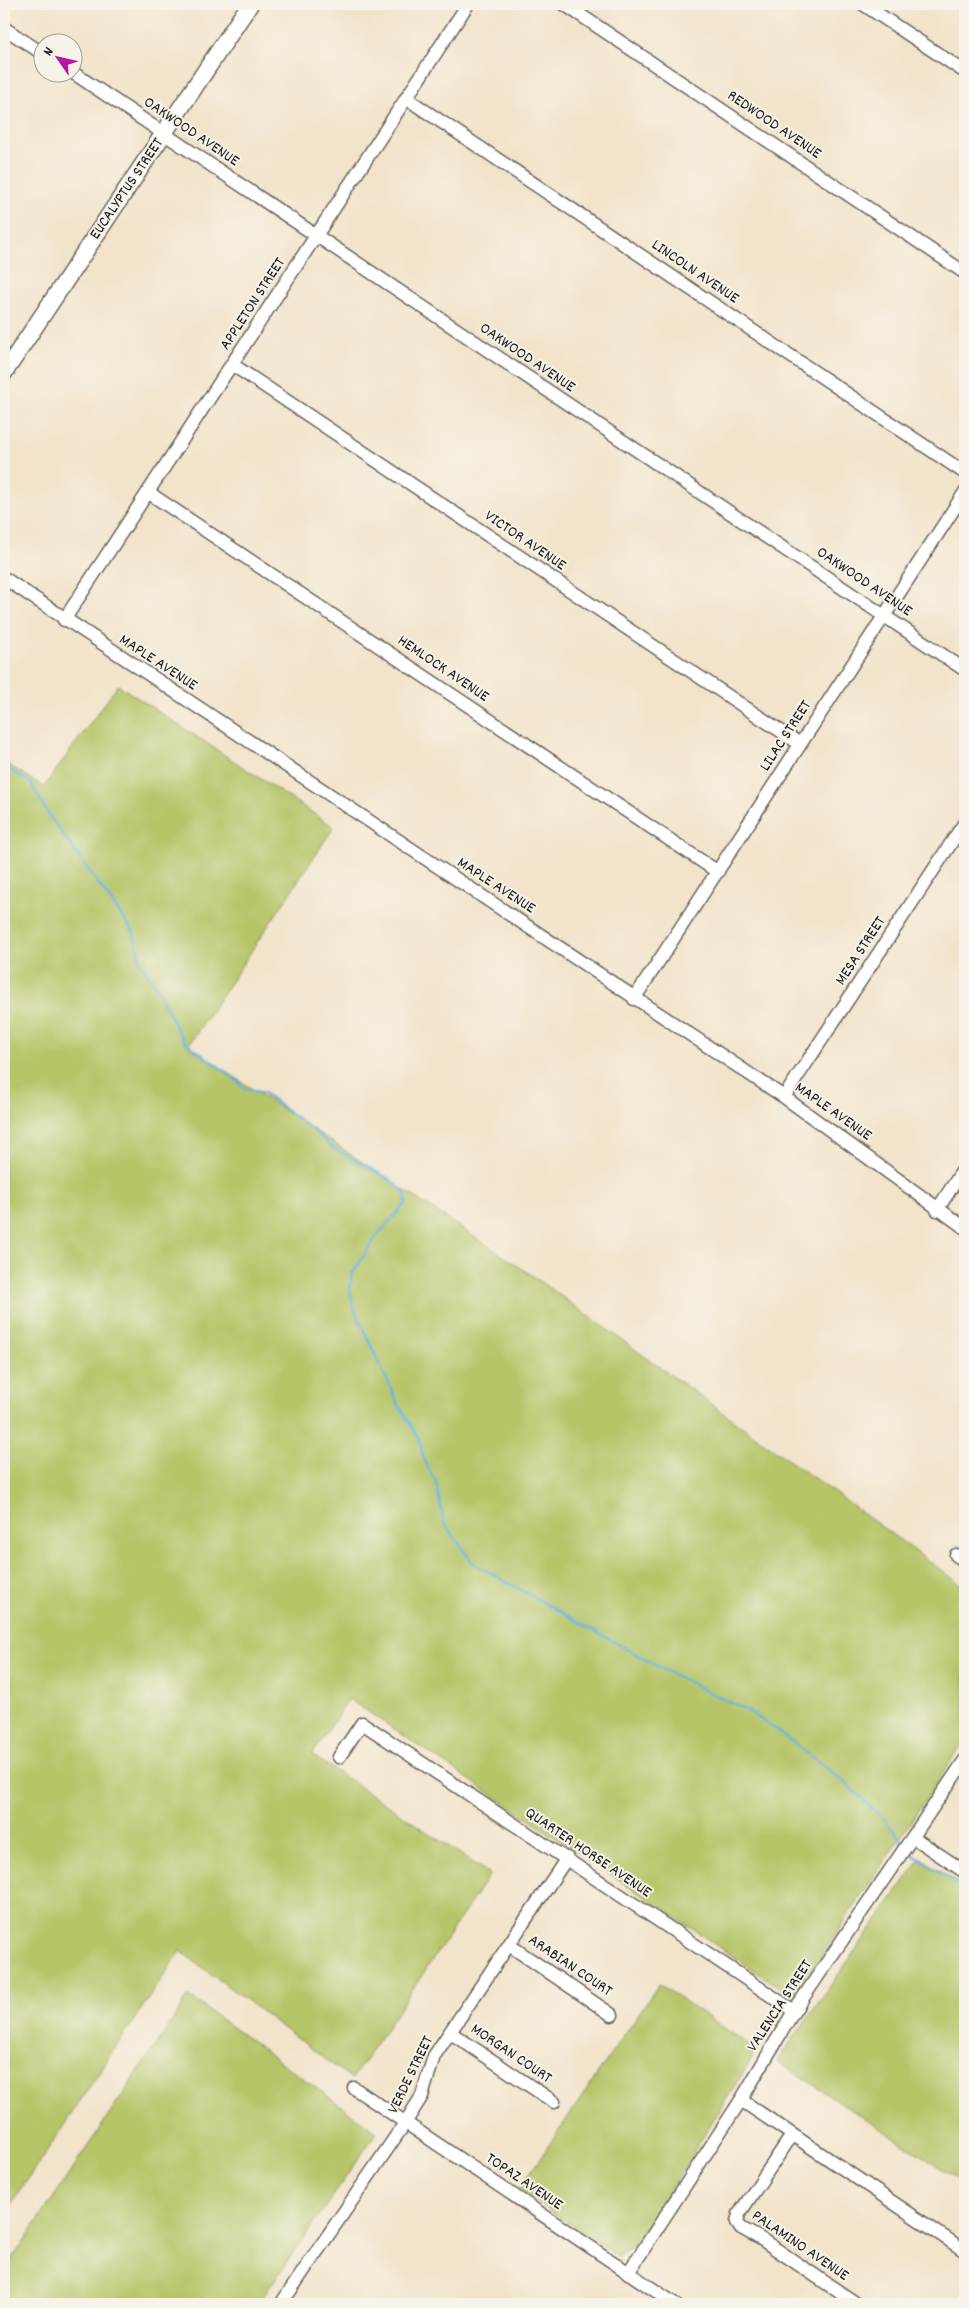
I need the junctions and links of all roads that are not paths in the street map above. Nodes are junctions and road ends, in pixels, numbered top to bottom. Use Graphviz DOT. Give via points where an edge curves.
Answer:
graph roads {
  1 [pos="250,4"];
  2 [pos="468,4"];
  3 [pos="564,4"];
  4 [pos="863,4"];
  5 [pos="4,28"];
  6 [pos="32,46"];
  7 [pos="965,72"];
  8 [pos="82,79"];
  9 [pos="406,98"];
  10 [pos="164,133"];
  11 [pos="316,237"];
  12 [pos="965,273"];
  13 [pos="232,365"];
  14 [pos="4,374"];
  15 [pos="965,474"];
  16 [pos="965,492"];
  17 [pos="149,493"];
  18 [pos="4,578"];
  19 [pos="884,615"];
  20 [pos="64,620"];
  21 [pos="965,670"];
  22 [pos="800,744"];
  23 [pos="965,822"];
  24 [pos="718,872"];
  25 [pos="634,999"];
  26 [pos="784,1097"];
  27 [pos="965,1168"];
  28 [pos="937,1210"];
  29 [pos="965,1228"];
  30 [pos="339,1757"];
  31 [pos="965,1760"];
  32 [pos="914,1838"];
  33 [pos="567,1858"];
  34 [pos="965,1872"];
  35 [pos="509,1945"];
  36 [pos="794,2011"];
  37 [pos="612,2015"];
  38 [pos="451,2032"];
  39 [pos="354,2088"];
  40 [pos="741,2100"];
  41 [pos="554,2102"];
  42 [pos="405,2123"];
  43 [pos="792,2135"];
  44 [pos="965,2251"];
  45 [pos="628,2273"];
  46 [pos="281,2304"];
  47 [pos="675,2304"];
  48 [pos="857,2304"];
  1 -- 10 [label="main road, EUCALYPTUS STREET"];
  2 -- 9 [label="street, APPLETON STREET"];
  3 -- 12 [label="street, REDWOOD AVENUE"];
  4 -- 7 [label="street"];
  5 -- 6 [label="street"];
  8 -- 10 [label="street, OAKWOOD AVENUE"];
  9 -- 11 [label="street, APPLETON STREET"];
  9 -- 15 [label="street, LINCOLN AVENUE"];
  10 -- 11 [label="street, OAKWOOD AVENUE"];
  10 -- 14 [label="main road, EUCALYPTUS STREET"];
  11 -- 13 [label="street, APPLETON STREET"];
  11 -- 19 [label="street, OAKWOOD AVENUE"];
  13 -- 17 [label="street, APPLETON STREET"];
  13 -- 22 [label="street, VICTOR AVENUE"];
  16 -- 19 [label="street, LILAC STREET"];
  17 -- 20 [label="street, APPLETON STREET"];
  17 -- 24 [label="street, HEMLOCK AVENUE"];
  18 -- 20 [label="street, MAPLE AVENUE"];
  19 -- 21 [label="street, OAKWOOD AVENUE"];
  19 -- 22 [label="street, LILAC STREET"];
  20 -- 25 [label="street, MAPLE AVENUE"];
  22 -- 24 [label="street, LILAC STREET"];
  23 -- 26 [label="street, MESA STREET"];
  24 -- 25 [label="street, LILAC STREET"];
  25 -- 26 [label="street, MAPLE AVENUE"];
  26 -- 28 [label="street, MAPLE AVENUE"];
  27 -- 28 [label="street"];
  28 -- 29 [label="street, MAPLE AVENUE"];
  30 -- 33 [label="street, QUARTER HORSE AVENUE" via="362,1723"];
  31 -- 32 [label="street, VALENCIA STREET"];
  32 -- 34 [label="street"];
  32 -- 36 [label="street, VALENCIA STREET"];
  33 -- 35 [label="street, VERDE STREET"];
  33 -- 36 [label="street, QUARTER HORSE AVENUE"];
  35 -- 37 [label="street, ARABIAN COURT"];
  35 -- 38 [label="street, VERDE STREET"];
  36 -- 40 [label="street, VALENCIA STREET"];
  38 -- 41 [label="street, MORGAN COURT"];
  38 -- 42 [label="street, VERDE STREET" via="434,2056 422,2096"];
  39 -- 42 [label="street, TOPAZ AVENUE"];
  40 -- 43 [label="street"];
  40 -- 45 [label="street, VALENCIA STREET"];
  42 -- 45 [label="street, TOPAZ AVENUE"];
  42 -- 46 [label="street, VERDE STREET"];
  43 -- 44 [label="street"];
  43 -- 48 [label="street, PALAMINO AVENUE" via="739,2214 737,2222 741,2228"];
  45 -- 47 [label="street, TOPAZ AVENUE"];
}
